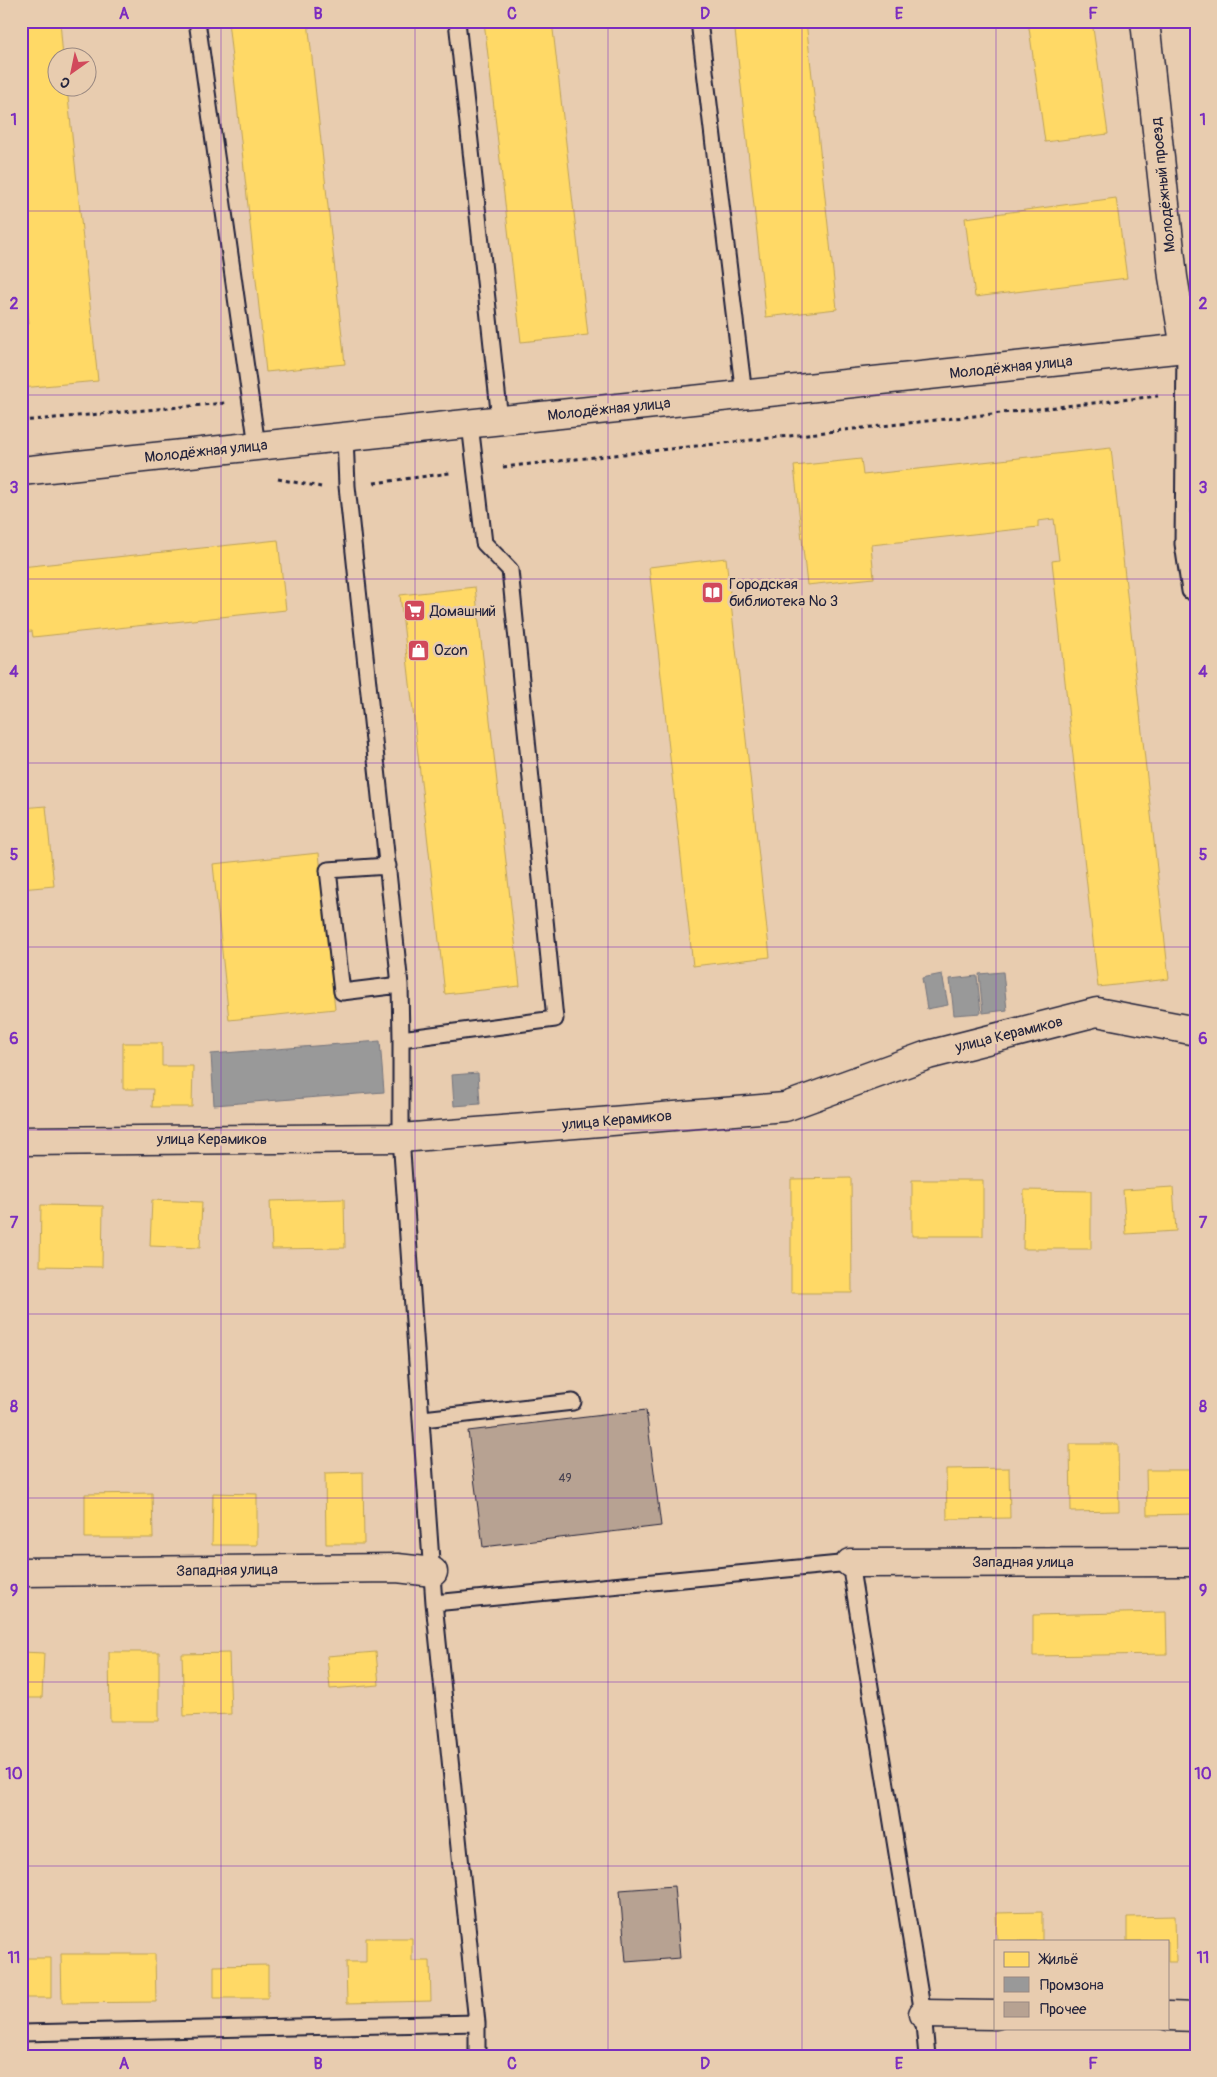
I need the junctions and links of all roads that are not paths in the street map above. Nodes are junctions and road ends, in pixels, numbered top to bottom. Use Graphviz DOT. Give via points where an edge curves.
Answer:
graph roads {
  1 [pos="197,21"];
  2 [pos="457,21"];
  3 [pos="699,21"];
  4 [pos="1145,21"];
  5 [pos="1190,350"];
  6 [pos="744,395"];
  7 [pos="500,420"];
  8 [pos="470,424"];
  9 [pos="345,436"];
  10 [pos="256,446"];
  11 [pos="21,470"];
  12 [pos="1196,594"];
  13 [pos="388,866"];
  14 [pos="400,985"];
  15 [pos="1196,1031"];
  16 [pos="401,1039"];
  17 [pos="401,1138"];
  18 [pos="21,1141"];
  19 [pos="573,1402"];
  20 [pos="422,1419"];
  21 [pos="850,1562"];
  22 [pos="1196,1562"];
  23 [pos="21,1572"];
  24 [pos="433,1572"];
  25 [pos="434,1603"];
  26 [pos="922,2014"];
  27 [pos="994,2015"];
  28 [pos="1170,2016"];
  29 [pos="1196,2017"];
  30 [pos="477,2023"];
  31 [pos="21,2033"];
  32 [pos="476,2056"];
  33 [pos="927,2056"];
  1 -- 10 [label="lane"];
  2 -- 7 [label="lane"];
  3 -- 6 [label="lane"];
  4 -- 5 [label="street, Молодёжный проезд" via="1173,277"];
  5 -- 6 [label="street, Молодёжная улица"];
  5 -- 12 [label="lane" via="1184,393 1183,544 1190,591"];
  6 -- 7 [label="street, Молодёжная улица"];
  7 -- 8 [label="street, Молодёжная улица"];
  8 -- 9 [label="street, Молодёжная улица"];
  8 -- 16 [label="lane" via="484,543 510,570 555,1018"];
  9 -- 10 [label="street, Молодёжная улица"];
  9 -- 13 [label="lane" via="346,486"];
  10 -- 11 [label="street, Молодёжная улица"];
  13 -- 14 [label="lane"];
  13 -- 14 [label="lane" via="328,870 342,992"];
  14 -- 16 [label="lane"];
  15 -- 17 [label="street, улица Керамиков" via="1096,1012 928,1054 785,1106"];
  16 -- 17 [label="lane"];
  17 -- 18 [label="street, улица Керамиков"];
  17 -- 20 [label="lane"];
  19 -- 20 [label="lane"];
  20 -- 24 [label="lane"];
  21 -- 22 [label="street, Западная улица"];
  21 -- 25 [label="lane"];
  21 -- 26 [label="lane"];
  23 -- 24 [label="street, Западная улица" via="397,1568"];
  24 -- 25 [label="lane"];
  25 -- 30 [label="lane"];
  26 -- 27 [label="street"];
  26 -- 33 [label="lane"];
  28 -- 29 [label="street"];
  30 -- 31 [label="lane"];
  30 -- 32 [label="lane"];
}
